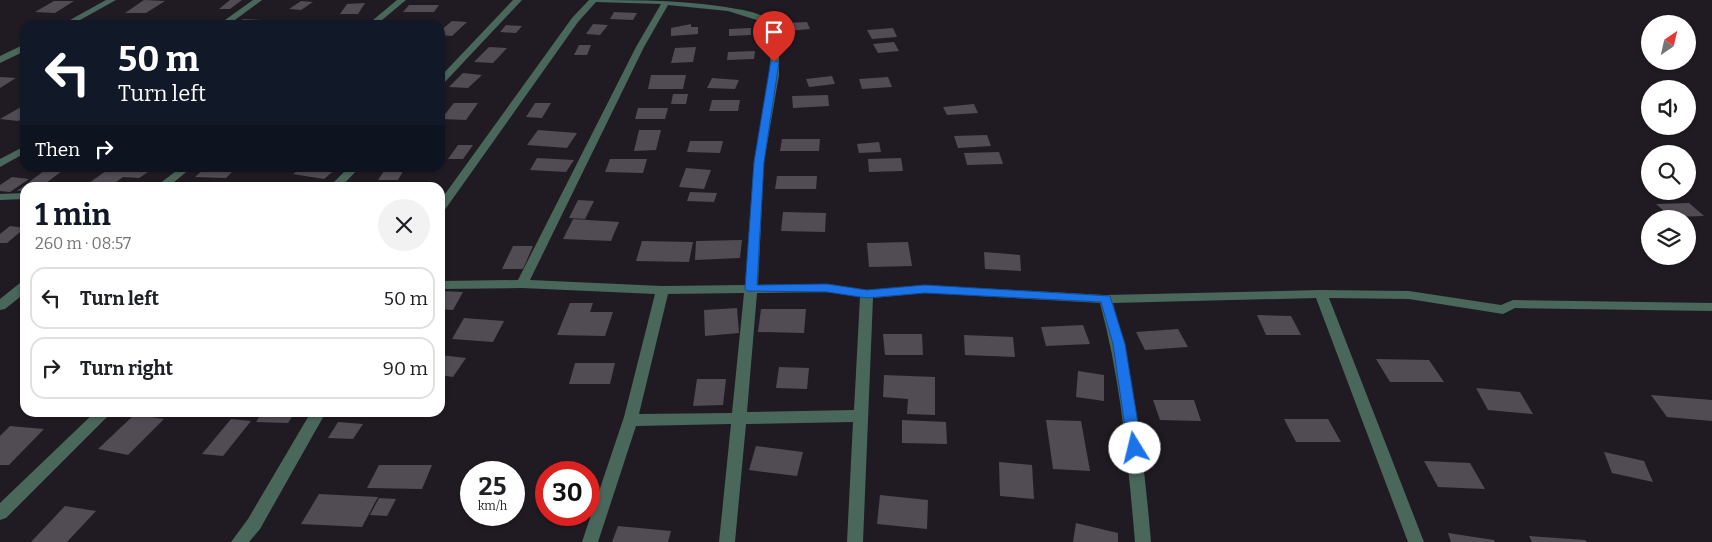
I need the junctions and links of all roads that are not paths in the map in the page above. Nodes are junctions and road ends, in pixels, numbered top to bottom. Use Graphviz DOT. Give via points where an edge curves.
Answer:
graph roads {
  1 [pos="112,0"];
  2 [pos="258,0"];
  3 [pos="402,0"];
  4 [pos="518,0"];
  5 [pos="594,0"];
  6 [pos="667,0"];
  7 [pos="74,20"];
  8 [pos="229,20"];
  9 [pos="377,20"];
  10 [pos="20,50"];
  11 [pos="0,60"];
  12 [pos="445,77"];
  13 [pos="20,152"];
  14 [pos="0,164"];
  15 [pos="181,172"];
  16 [pos="350,172"];
  17 [pos="167,182"];
  18 [pos="340,182"];
  19 [pos="445,192"];
  20 [pos="20,196"];
  21 [pos="0,197"];
  22 [pos="522,284"];
  23 [pos="445,285"];
  24 [pos="751,289"];
  25 [pos="20,290"];
  26 [pos="662,290"];
  27 [pos="867,294"];
  28 [pos="1321,294"];
  29 [pos="1105,299"];
  30 [pos="0,306"];
  31 [pos="1712,307"];
  32 [pos="862,416"];
  33 [pos="100,417"];
  34 [pos="316,417"];
  35 [pos="737,417"];
  36 [pos="632,420"];
  37 [pos="0,514"];
  38 [pos="240,542"];
  39 [pos="590,542"];
  40 [pos="727,542"];
  41 [pos="855,542"];
  42 [pos="1143,542"];
  43 [pos="1416,542"];
  1 -- 7 [label="street"];
  2 -- 8 [label="street"];
  3 -- 9 [label="street"];
  4 -- 12 [label="street"];
  5 -- 6 [label="street"];
  5 -- 19 [label="street" via="575,20"];
  6 -- 22 [label="street" via="640,47"];
  6 -- 24 [label="street" via="732,8 767,21 775,49 774,76 759,162"];
  10 -- 11 [label="street"];
  13 -- 14 [label="street"];
  15 -- 17 [label="street"];
  16 -- 18 [label="street"];
  20 -- 21 [label="street"];
  22 -- 23 [label="street"];
  22 -- 26 [label="street"];
  24 -- 26 [label="street"];
  24 -- 27 [label="street" via="827,288"];
  24 -- 35 [label="street"];
  25 -- 30 [label="street"];
  26 -- 36 [label="street"];
  27 -- 29 [label="street" via="925,289"];
  27 -- 32 [label="street"];
  28 -- 29 [label="street"];
  28 -- 31 [label="street" via="1409,295 1503,310 1513,304"];
  28 -- 43 [label="street"];
  29 -- 42 [label="street" via="1119,344 1135,448"];
  32 -- 35 [label="street"];
  32 -- 41 [label="street"];
  33 -- 37 [label="street"];
  34 -- 38 [label="street" via="254,524"];
  35 -- 36 [label="street"];
  35 -- 40 [label="street"];
  36 -- 39 [label="street"];
}
